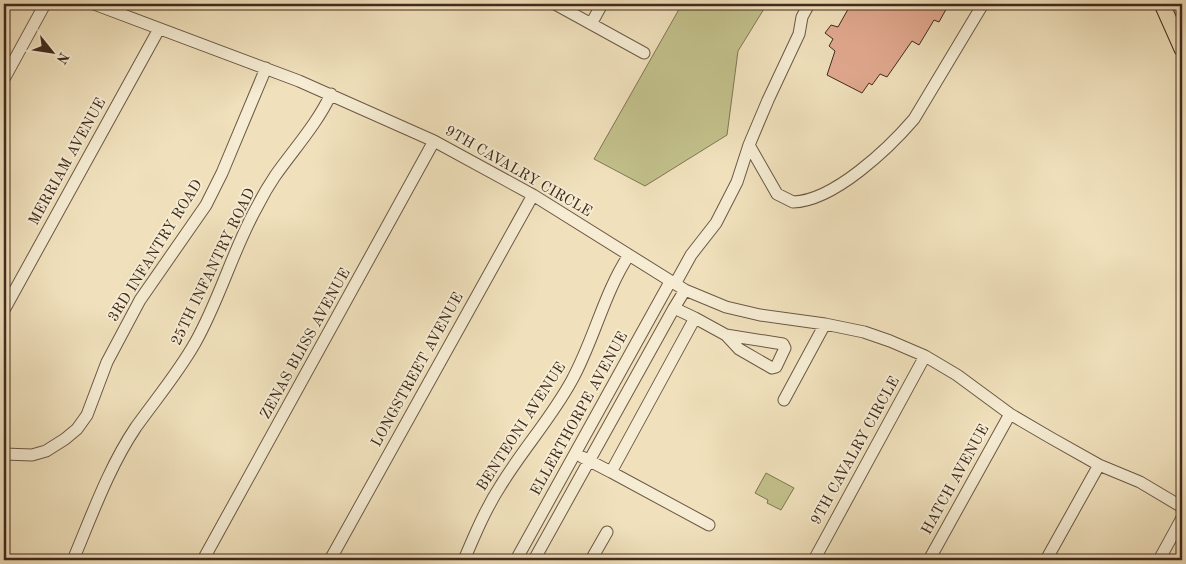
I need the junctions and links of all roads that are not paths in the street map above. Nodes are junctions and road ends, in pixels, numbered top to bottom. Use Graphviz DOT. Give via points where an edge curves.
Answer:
graph roads {
  1 [pos="45,4"];
  2 [pos="94,4"];
  3 [pos="555,4"];
  4 [pos="602,4"];
  5 [pos="809,4"];
  6 [pos="983,4"];
  7 [pos="1162,4"];
  8 [pos="591,24"];
  9 [pos="159,29"];
  10 [pos="1182,48"];
  11 [pos="644,53"];
  12 [pos="266,68"];
  13 [pos="4,79"];
  14 [pos="330,94"];
  15 [pos="434,141"];
  16 [pos="749,145"];
  17 [pos="533,195"];
  18 [pos="629,255"];
  19 [pos="672,283"];
  20 [pos="685,290"];
  21 [pos="674,308"];
  22 [pos="4,310"];
  23 [pos="695,318"];
  24 [pos="825,324"];
  25 [pos="726,336"];
  26 [pos="925,356"];
  27 [pos="784,400"];
  28 [pos="1010,414"];
  29 [pos="4,454"];
  30 [pos="575,454"];
  31 [pos="589,461"];
  32 [pos="1099,465"];
  33 [pos="611,472"];
  34 [pos="1182,507"];
  35 [pos="1182,518"];
  36 [pos="709,525"];
  37 [pos="607,532"];
  38 [pos="72,560"];
  39 [pos="203,560"];
  40 [pos="330,560"];
  41 [pos="464,560"];
  42 [pos="516,560"];
  43 [pos="534,560"];
  44 [pos="591,560"];
  45 [pos="814,560"];
  46 [pos="929,560"];
  47 [pos="1046,560"];
  48 [pos="1159,560"];
  1 -- 13 [label="street"];
  2 -- 9 [label="street, 9TH CAVALRY CIRCLE"];
  3 -- 8 [label="street"];
  4 -- 8 [label="street"];
  5 -- 16 [label="street, ELLERTHORPE AVENUE" via="796,41"];
  6 -- 16 [label="street" via="914,119 847,181 821,195 793,202 777,194"];
  7 -- 10 [label="main road"];
  8 -- 11 [label="street"];
  9 -- 12 [label="street, 9TH CAVALRY CIRCLE"];
  9 -- 22 [label="street, MERRIAM AVENUE"];
  12 -- 14 [label="street, 9TH CAVALRY CIRCLE"];
  12 -- 29 [label="street, 3RD INFANTRY ROAD" via="222,173 206,204 140,300 107,362 87,415 77,429 46,451 32,455"];
  14 -- 15 [label="street, 9TH CAVALRY CIRCLE"];
  14 -- 38 [label="street, 25TH INFANTRY ROAD" via="257,206 203,329 182,365 136,427 111,471"];
  15 -- 17 [label="street, 9TH CAVALRY CIRCLE"];
  15 -- 39 [label="street, ZENAS BLISS AVENUE"];
  16 -- 19 [label="street, ELLERTHORPE AVENUE" via="737,182 716,223"];
  17 -- 18 [label="street, 9TH CAVALRY CIRCLE"];
  17 -- 40 [label="street, LONGSTREET AVENUE"];
  18 -- 19 [label="street, 9TH CAVALRY CIRCLE"];
  18 -- 41 [label="street, BENTEONI AVENUE" via="572,380 501,485"];
  19 -- 20 [label="street, 9TH CAVALRY CIRCLE"];
  19 -- 30 [label="street, ELLERTHORPE AVENUE"];
  20 -- 21 [label="street, ELLERTHORPE AVENUE"];
  20 -- 24 [label="street, 9TH CAVALRY CIRCLE" via="760,315"];
  21 -- 23 [label="street"];
  21 -- 31 [label="street, ELLERTHORPE AVENUE"];
  23 -- 25 [label="street"];
  23 -- 33 [label="street"];
  24 -- 26 [label="street, 9TH CAVALRY CIRCLE" via="864,332"];
  24 -- 27 [label="street"];
  25 -- 25 [label="street" via="783,344 785,348 772,368 740,349"];
  26 -- 28 [label="street, 9TH CAVALRY CIRCLE"];
  26 -- 45 [label="street, 9TH CAVALRY CIRCLE"];
  28 -- 32 [label="street, 9TH CAVALRY CIRCLE"];
  28 -- 46 [label="street, HATCH AVENUE"];
  30 -- 31 [label="street"];
  30 -- 42 [label="street, ELLERTHORPE AVENUE"];
  31 -- 33 [label="street"];
  31 -- 43 [label="street, ELLERTHORPE AVENUE"];
  32 -- 34 [label="street, 9TH CAVALRY CIRCLE" via="1140,482"];
  32 -- 47 [label="street"];
  33 -- 36 [label="street"];
  35 -- 48 [label="street"];
  37 -- 44 [label="street"];
}
